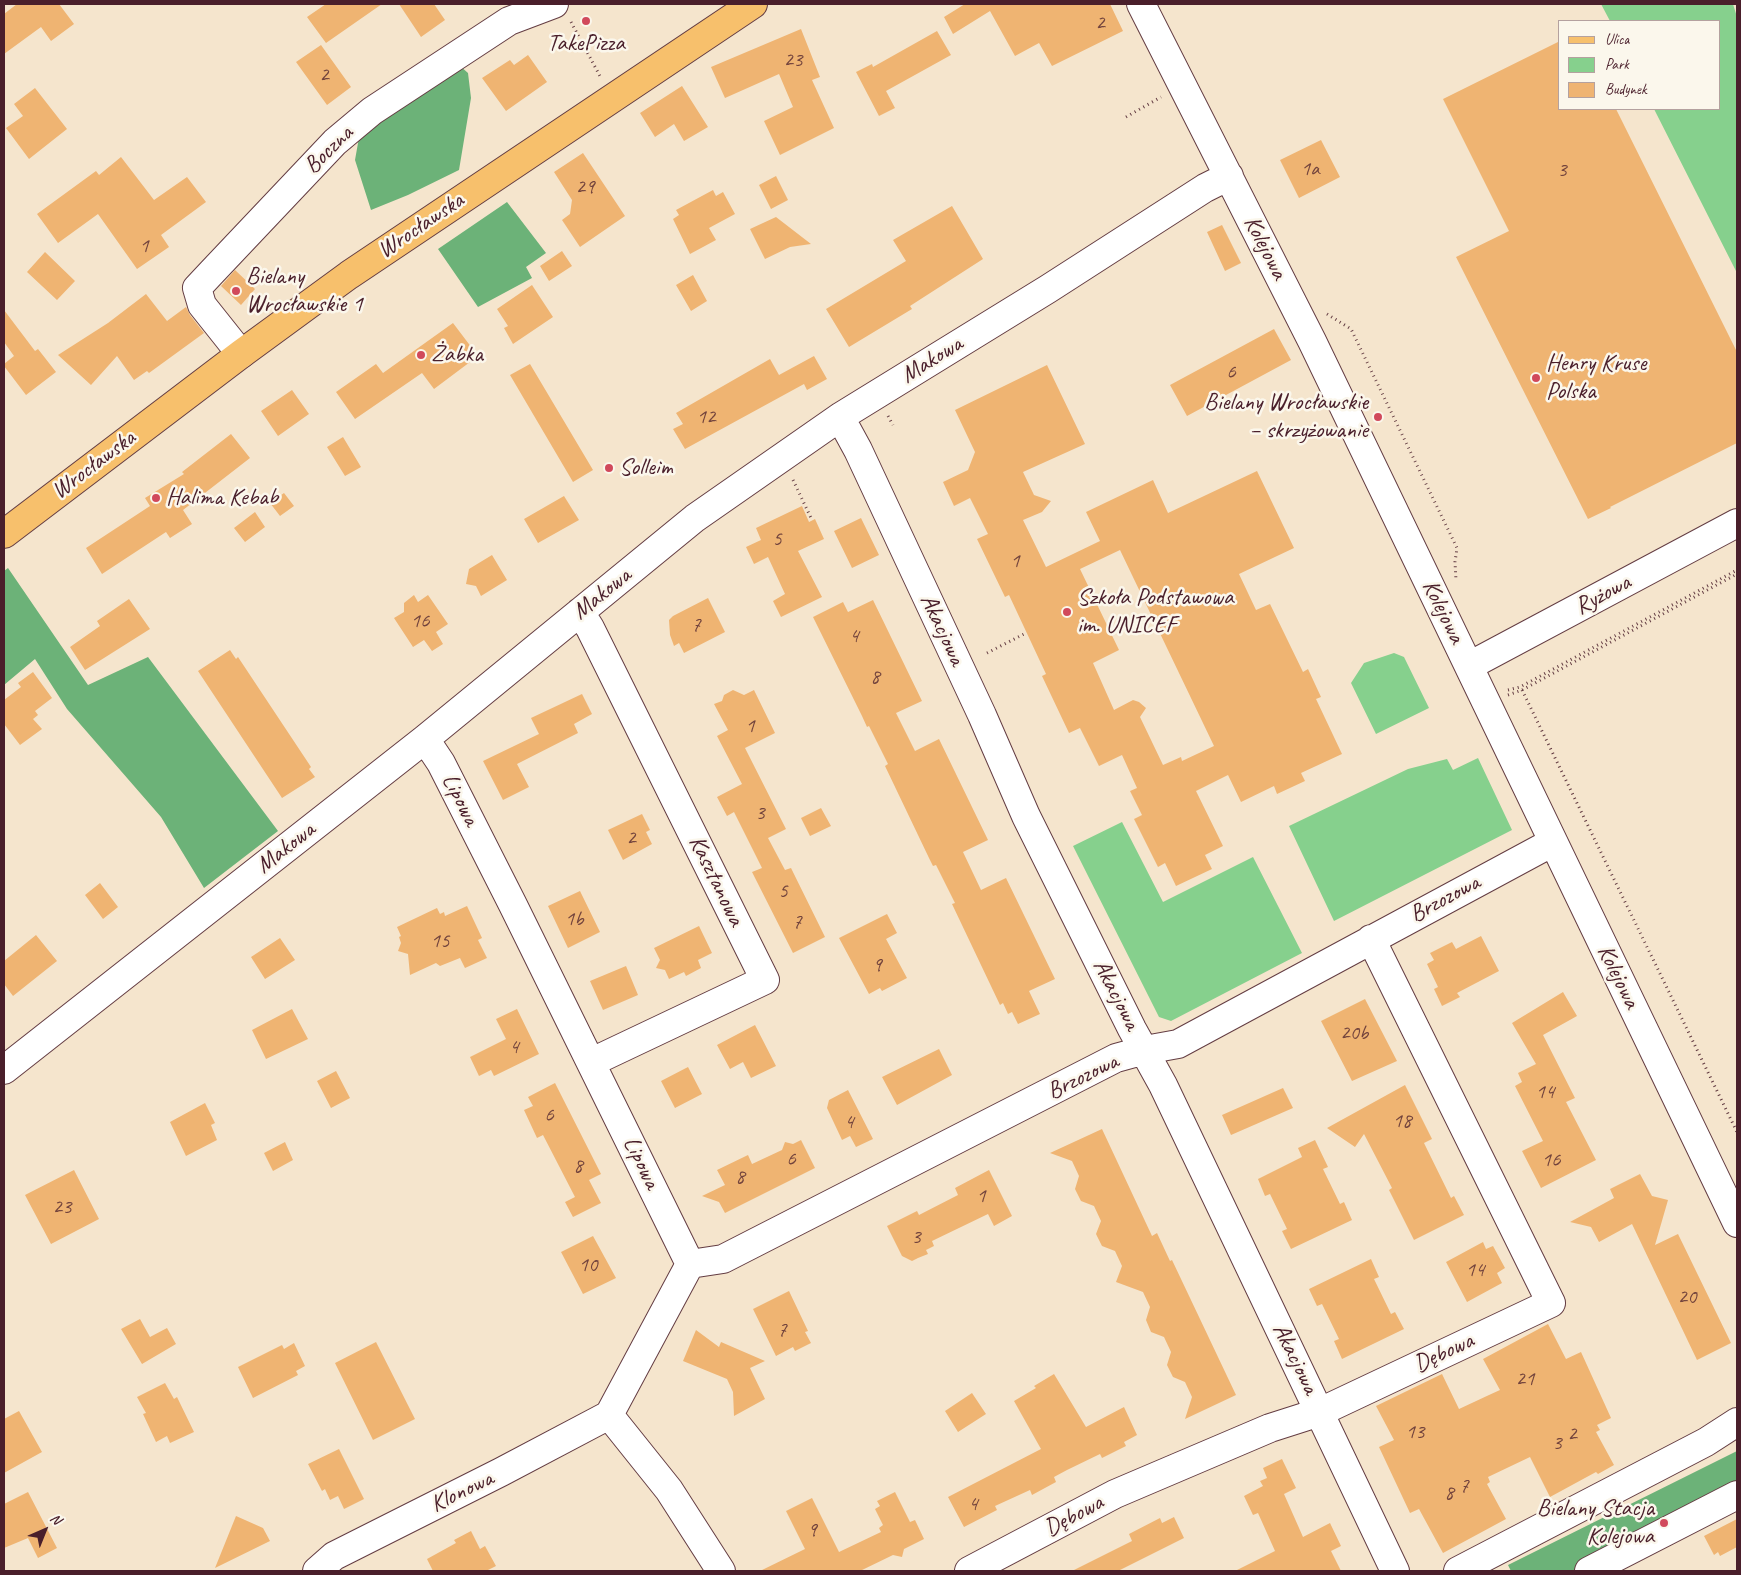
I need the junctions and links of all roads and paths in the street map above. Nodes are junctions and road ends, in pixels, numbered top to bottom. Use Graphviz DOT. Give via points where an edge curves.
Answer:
graph roads {
  1 [pos="753,4"];
  2 [pos="1141,4"];
  3 [pos="562,12"];
  4 [pos="601,79"];
  5 [pos="1163,96"];
  6 [pos="1126,117"];
  7 [pos="1229,176"];
  8 [pos="1321,310"];
  9 [pos="241,354"];
  10 [pos="840,417"];
  11 [pos="792,479"];
  12 [pos="812,520"];
  13 [pos="1737,523"];
  14 [pos="4,534"];
  15 [pos="1737,570"];
  16 [pos="1737,574"];
  17 [pos="1456,583"];
  18 [pos="580,612"];
  19 [pos="1026,633"];
  20 [pos="987,653"];
  21 [pos="1469,666"];
  22 [pos="1511,689"];
  23 [pos="1522,690"];
  24 [pos="1487,704"];
  25 [pos="425,739"];
  26 [pos="1553,842"];
  27 [pos="1371,939"];
  28 [pos="1145,1050"];
  29 [pos="6,1062"];
  30 [pos="592,1062"];
  31 [pos="1737,1132"];
  32 [pos="1737,1223"];
  33 [pos="690,1264"];
  34 [pos="1320,1412"];
  35 [pos="609,1415"];
  36 [pos="1737,1422"];
  37 [pos="1737,1495"];
  38 [pos="317,1571"];
  39 [pos="720,1571"];
  40 [pos="969,1571"];
  41 [pos="1395,1571"];
  42 [pos="1458,1571"];
  43 [pos="1589,1571"];
  1 -- 9 [label="main road, Wrocławska" via="349,275"];
  2 -- 7 [label="street, Kolejowa"];
  3 -- 4 [label="path"];
  3 -- 9 [label="street, Boczna" via="509,21 372,111 335,142 212,272 197,288 202,305"];
  5 -- 6 [label="path"];
  7 -- 10 [label="street, Makowa"];
  7 -- 21 [label="street, Kolejowa"];
  8 -- 17 [label="path" via="1351,329 1457,548"];
  9 -- 14 [label="main road, Wrocławska"];
  10 -- 18 [label="street, Makowa" via="695,518"];
  10 -- 28 [label="street, Akacjowa" via="986,724 1026,816"];
  11 -- 12 [label="path"];
  13 -- 21 [label="street, Ryżowa"];
  15 -- 22 [label="path"];
  16 -- 23 [label="path"];
  18 -- 25 [label="street, Makowa"];
  18 -- 30 [label="street, Kasztanowa" via="765,980"];
  19 -- 20 [label="path"];
  21 -- 24 [label="street, Kolejowa"];
  23 -- 24 [label="path"];
  23 -- 31 [label="path"];
  24 -- 26 [label="street, Kolejowa"];
  25 -- 29 [label="street, Makowa"];
  25 -- 30 [label="street, Lipowa" via="441,763"];
  26 -- 27 [label="street, Brzozowa"];
  26 -- 32 [label="street, Kolejowa"];
  27 -- 28 [label="street, Brzozowa" via="1178,1044"];
  27 -- 34 [label="street, Dębowa" via="1551,1303"];
  28 -- 33 [label="street, Brzozowa" via="1116,1058 723,1259"];
  28 -- 34 [label="street, Akacjowa"];
  30 -- 33 [label="street, Lipowa"];
  33 -- 35 [label="street"];
  34 -- 40 [label="street, Dębowa" via="1270,1428 1115,1494"];
  34 -- 41 [label="street, Akacjowa"];
  35 -- 38 [label="street, Klonowa" via="334,1556"];
  35 -- 39 [label="street" via="669,1490"];
  36 -- 42 [label="street" via="1706,1442"];
  37 -- 43 [label="street"];
}
